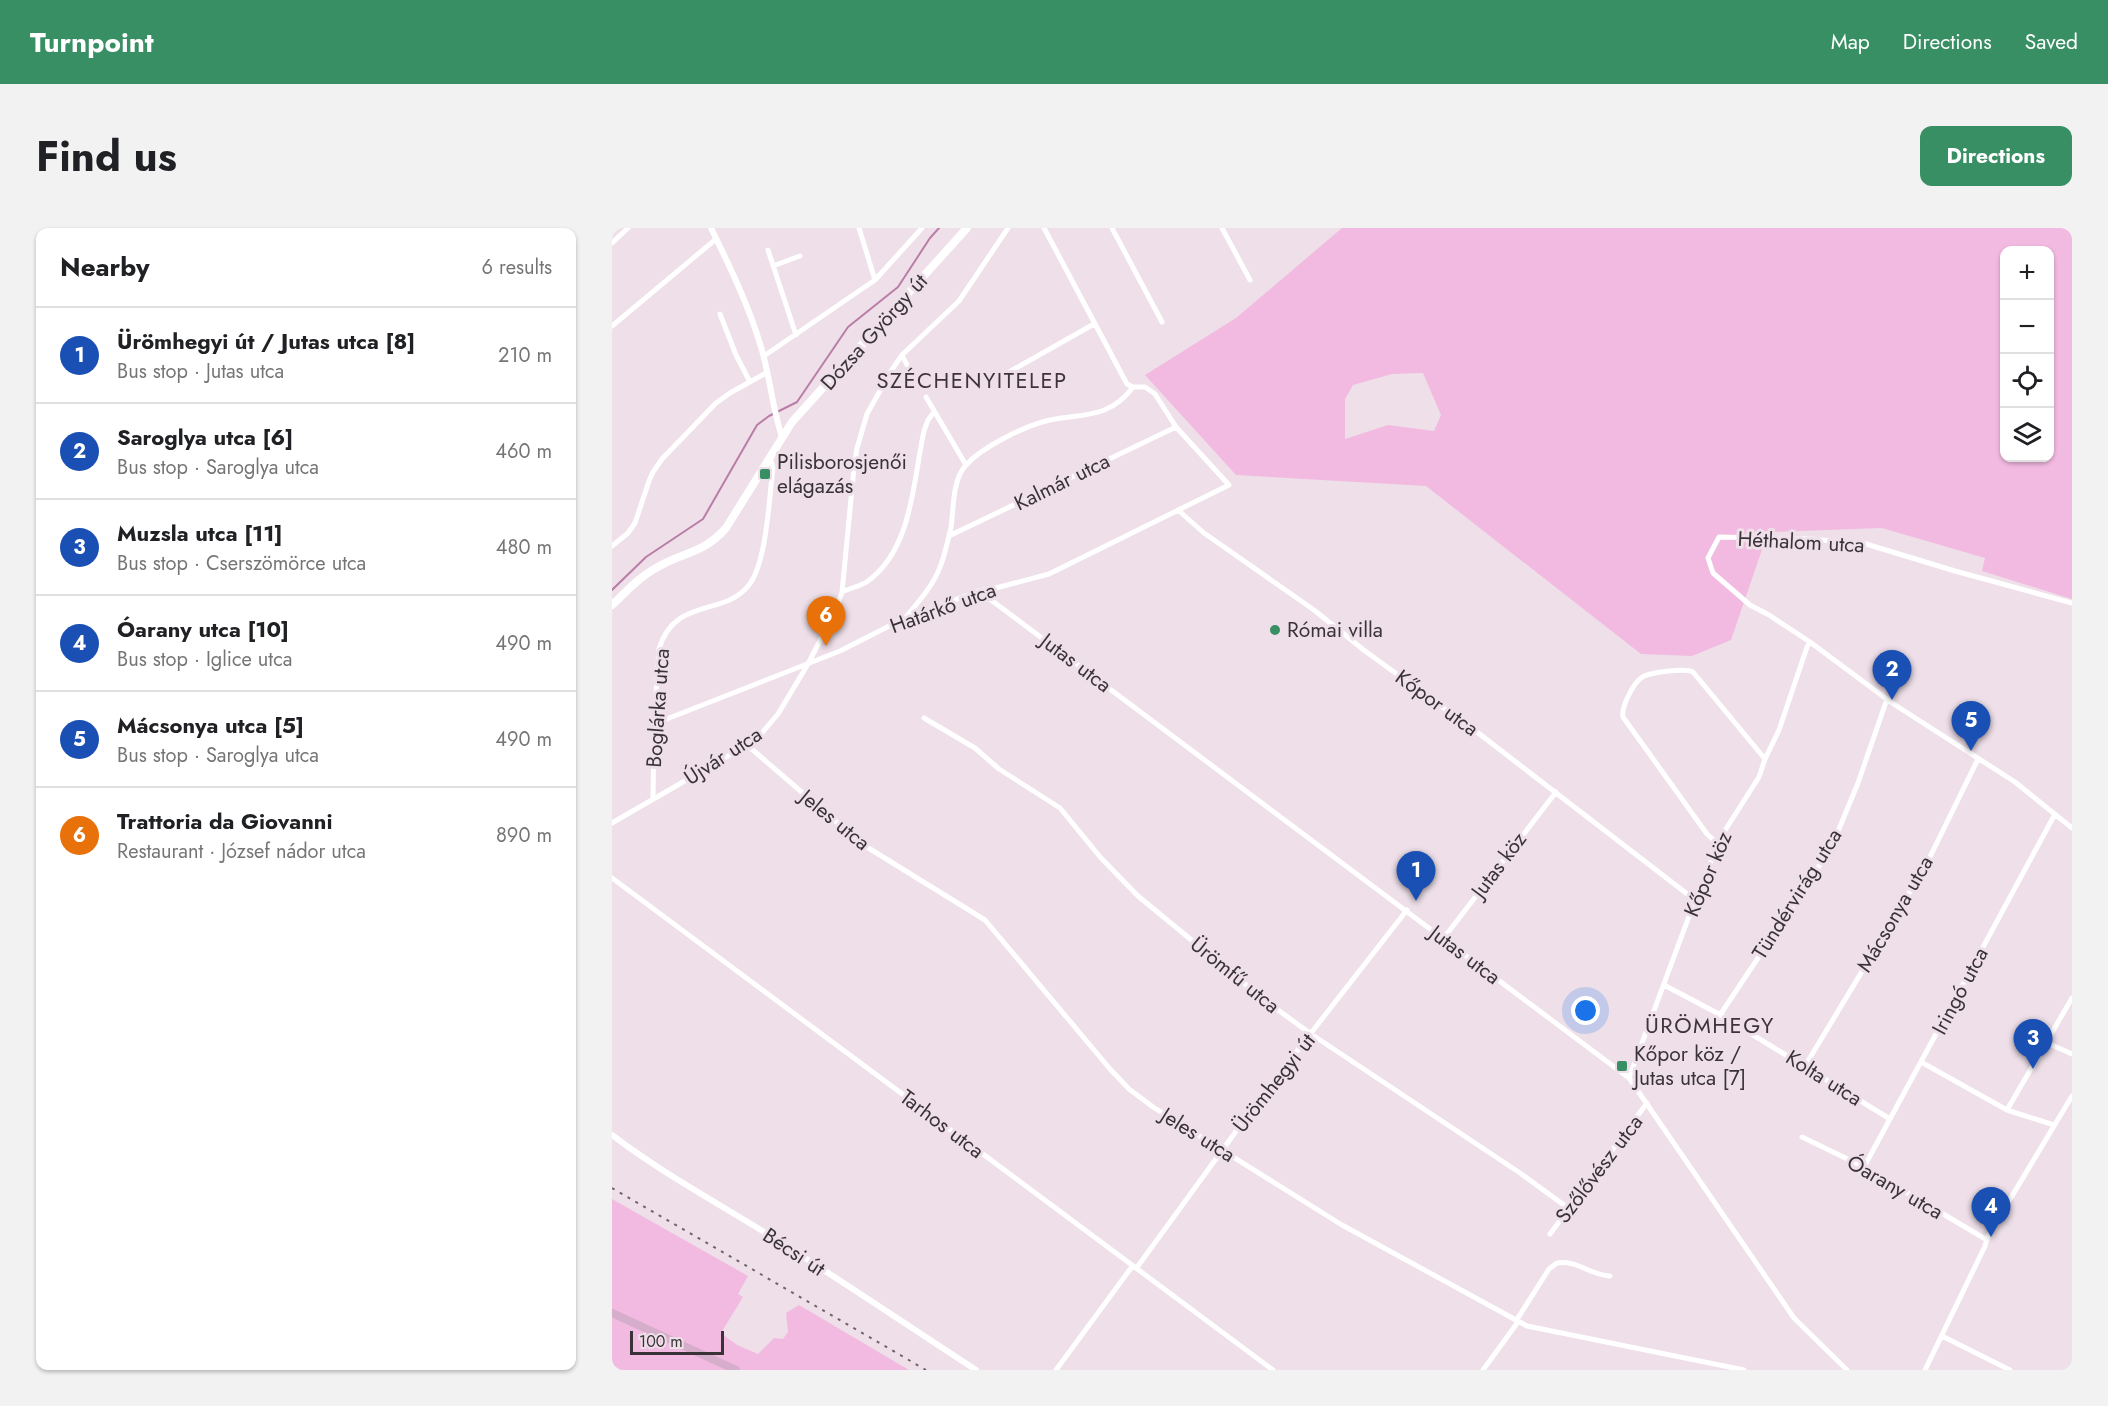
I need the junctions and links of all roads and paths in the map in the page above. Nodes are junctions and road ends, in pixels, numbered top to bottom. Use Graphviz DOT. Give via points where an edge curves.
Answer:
graph roads {
  1 [pos="628,228"];
  2 [pos="711,228"];
  3 [pos="859,228"];
  4 [pos="922,228"];
  5 [pos="967,228"];
  6 [pos="1008,228"];
  7 [pos="1044,228"];
  8 [pos="1112,228"];
  9 [pos="1222,228"];
  10 [pos="716,239"];
  11 [pos="612,243"];
  12 [pos="768,250"];
  13 [pos="800,256"];
  14 [pos="774,266"];
  15 [pos="875,280"];
  16 [pos="1250,280"];
  17 [pos="720,314"];
  18 [pos="1162,322"];
  19 [pos="1094,324"];
  20 [pos="612,326"];
  21 [pos="796,335"];
  22 [pos="902,355"];
  23 [pos="764,356"];
  24 [pos="907,364"];
  25 [pos="1009,372"];
  26 [pos="766,373"];
  27 [pos="750,382"];
  28 [pos="1133,387"];
  29 [pos="926,397"];
  30 [pos="934,412"];
  31 [pos="1176,427"];
  32 [pos="782,436"];
  33 [pos="770,456"];
  34 [pos="966,465"];
  35 [pos="1178,510"];
  36 [pos="949,536"];
  37 [pos="612,546"];
  38 [pos="979,591"];
  39 [pos="842,592"];
  40 [pos="2072,603"];
  41 [pos="612,605"];
  42 [pos="905,618"];
  43 [pos="1810,642"];
  44 [pos="808,664"];
  45 [pos="1887,699"];
  46 [pos="924,718"];
  47 [pos="654,724"];
  48 [pos="747,745"];
  49 [pos="1765,759"];
  50 [pos="1978,759"];
  51 [pos="1556,792"];
  52 [pos="653,799"];
  53 [pos="2055,814"];
  54 [pos="612,823"];
  55 [pos="2072,828"];
  56 [pos="1717,843"];
  57 [pos="612,878"];
  58 [pos="1695,900"];
  59 [pos="1407,910"];
  60 [pos="1443,939"];
  61 [pos="1664,985"];
  62 [pos="2072,998"];
  63 [pos="1720,1015"];
  64 [pos="1311,1034"];
  65 [pos="2045,1042"];
  66 [pos="2072,1054"];
  67 [pos="1921,1062"];
  68 [pos="1805,1066"];
  69 [pos="1629,1078"];
  70 [pos="2072,1096"];
  71 [pos="1647,1103"];
  72 [pos="2007,1110"];
  73 [pos="1890,1119"];
  74 [pos="2054,1125"];
  75 [pos="612,1135"];
  76 [pos="1802,1137"];
  77 [pos="1222,1150"];
  78 [pos="1864,1167"];
  79 [pos="1568,1208"];
  80 [pos="1550,1234"];
  81 [pos="1987,1240"];
  82 [pos="1135,1268"];
  83 [pos="1610,1276"];
  84 [pos="612,1313"];
  85 [pos="1517,1321"];
  86 [pos="1942,1336"];
  87 [pos="736,1370"];
  88 [pos="976,1370"];
  89 [pos="1056,1370"];
  90 [pos="1273,1370"];
  91 [pos="1483,1370"];
  92 [pos="1744,1370"];
  93 [pos="1847,1370"];
  94 [pos="1924,1370"];
  95 [pos="2010,1370"];
  1 -- 11 [label="street"];
  2 -- 10 [label="street"];
  3 -- 15 [label="street"];
  4 -- 15 [label="street"];
  5 -- 32 [label="main road, Dózsa György út"];
  6 -- 22 [label="street, Újvár utca" via="959,301"];
  7 -- 19 [label="street"];
  8 -- 18 [label="street"];
  9 -- 16 [label="street"];
  10 -- 20 [label="street"];
  10 -- 23 [label="street" via="748,308"];
  12 -- 14 [label="street"];
  13 -- 14 [label="street"];
  14 -- 21 [label="street"];
  15 -- 21 [label="street"];
  17 -- 27 [label="street"];
  19 -- 25 [label="street"];
  19 -- 28 [label="street" via="1127,384"];
  21 -- 23 [label="street"];
  22 -- 24 [label="street"];
  22 -- 39 [label="street, Újvár utca" via="867,414 857,448"];
  23 -- 26 [label="street"];
  26 -- 27 [label="street"];
  26 -- 32 [label="street"];
  27 -- 37 [label="street" via="716,404 663,459 649,481 635,523"];
  28 -- 31 [label="street" via="1145,387 1155,394"];
  28 -- 34 [label="street" via="1103,411 1024,430 989,447"];
  29 -- 30 [label="street"];
  30 -- 34 [label="street"];
  30 -- 39 [label="street" via="924,431 906,522 897,544 868,581"];
  31 -- 35 [label="street, Határkő utca" via="1229,485"];
  31 -- 36 [label="street, Kalmár utca"];
  32 -- 33 [label="main road, Dózsa György út"];
  33 -- 41 [label="main road, Dózsa György út" via="716,539 654,569"];
  33 -- 47 [label="street, Boglárka utca" via="773,468 757,571 736,596 685,615 670,626 659,649"];
  34 -- 36 [label="street" via="958,480"];
  35 -- 38 [label="street, Határkő utca" via="1049,574"];
  35 -- 51 [label="street, Kőpor utca"];
  36 -- 42 [label="street" via="936,577"];
  38 -- 42 [label="street, Határkő utca"];
  38 -- 59 [label="street, Jutas utca"];
  39 -- 44 [label="street, Újvár utca"];
  40 -- 43 [label="street, Héthalom utca" via="1866,544 1719,537 1708,558 1713,573 1750,605"];
  42 -- 44 [label="street, Határkő utca"];
  43 -- 45 [label="street"];
  43 -- 49 [label="street, Kőpor köz"];
  44 -- 47 [label="street, Határkő utca"];
  44 -- 48 [label="street, Újvár utca" via="778,714"];
  45 -- 50 [label="street"];
  45 -- 63 [label="street, Tündérvirág utca" via="1839,829 1818,868"];
  46 -- 64 [label="street, Ürömfű utca" via="975,748 999,769 1060,808 1138,896"];
  47 -- 52 [label="street, Boglárka utca"];
  48 -- 52 [label="street, Újvár utca"];
  48 -- 77 [label="street, Jeles utca" via="862,844 986,920 1129,1089"];
  49 -- 56 [label="street, Kőpor köz" via="1759,777"];
  49 -- 56 [label="street" via="1693,672 1648,674 1638,680 1622,708 1623,717"];
  50 -- 53 [label="street"];
  50 -- 68 [label="street, Mácsonya utca" via="1926,865"];
  51 -- 58 [label="street, Kőpor utca"];
  51 -- 60 [label="street, Jutas köz"];
  52 -- 54 [label="street, Újvár utca"];
  53 -- 55 [label="street"];
  53 -- 67 [label="street, Iringó utca"];
  56 -- 58 [label="street, Kőpor köz"];
  57 -- 82 [label="street, Tarhos utca"];
  58 -- 61 [label="street, Kőpor köz"];
  59 -- 60 [label="street, Jutas utca"];
  59 -- 64 [label="street, Ürömhegyi út"];
  60 -- 69 [label="street, Jutas utca"];
  61 -- 63 [label="street, Kolta utca"];
  61 -- 69 [label="street, Kőpor köz"];
  62 -- 65 [label="street"];
  63 -- 68 [label="street, Kolta utca"];
  64 -- 77 [label="street, Ürömhegyi út"];
  64 -- 79 [label="street, Ürömfű utca"];
  65 -- 66 [label="street"];
  65 -- 72 [label="street"];
  67 -- 72 [label="street"];
  67 -- 73 [label="street, Iringó utca"];
  68 -- 73 [label="street, Kolta utca"];
  69 -- 71 [label="street, Jutas utca"];
  70 -- 74 [label="street"];
  71 -- 79 [label="street, Szőlővész utca"];
  71 -- 93 [label="street, Jutas utca" via="1794,1318"];
  72 -- 74 [label="street"];
  73 -- 78 [label="street, Iringó utca"];
  74 -- 81 [label="street"];
  75 -- 88 [label="street, Bécsi út" via="674,1179 768,1234"];
  76 -- 78 [label="street, Óarany utca"];
  77 -- 82 [label="street, Ürömhegyi út"];
  77 -- 85 [label="street, Jeles utca" via="1342,1225"];
  78 -- 81 [label="street, Óarany utca"];
  79 -- 80 [label="street, Szőlővész utca"];
  81 -- 86 [label="street"];
  82 -- 89 [label="street, Ürömhegyi út"];
  82 -- 90 [label="street, Tarhos utca"];
  83 -- 85 [label="street" via="1572,1262 1557,1263 1549,1269"];
  84 -- 87 [label="main road"];
  85 -- 91 [label="street"];
  85 -- 92 [label="street, Jeles utca"];
  86 -- 94 [label="street"];
  86 -- 95 [label="street"];
}
